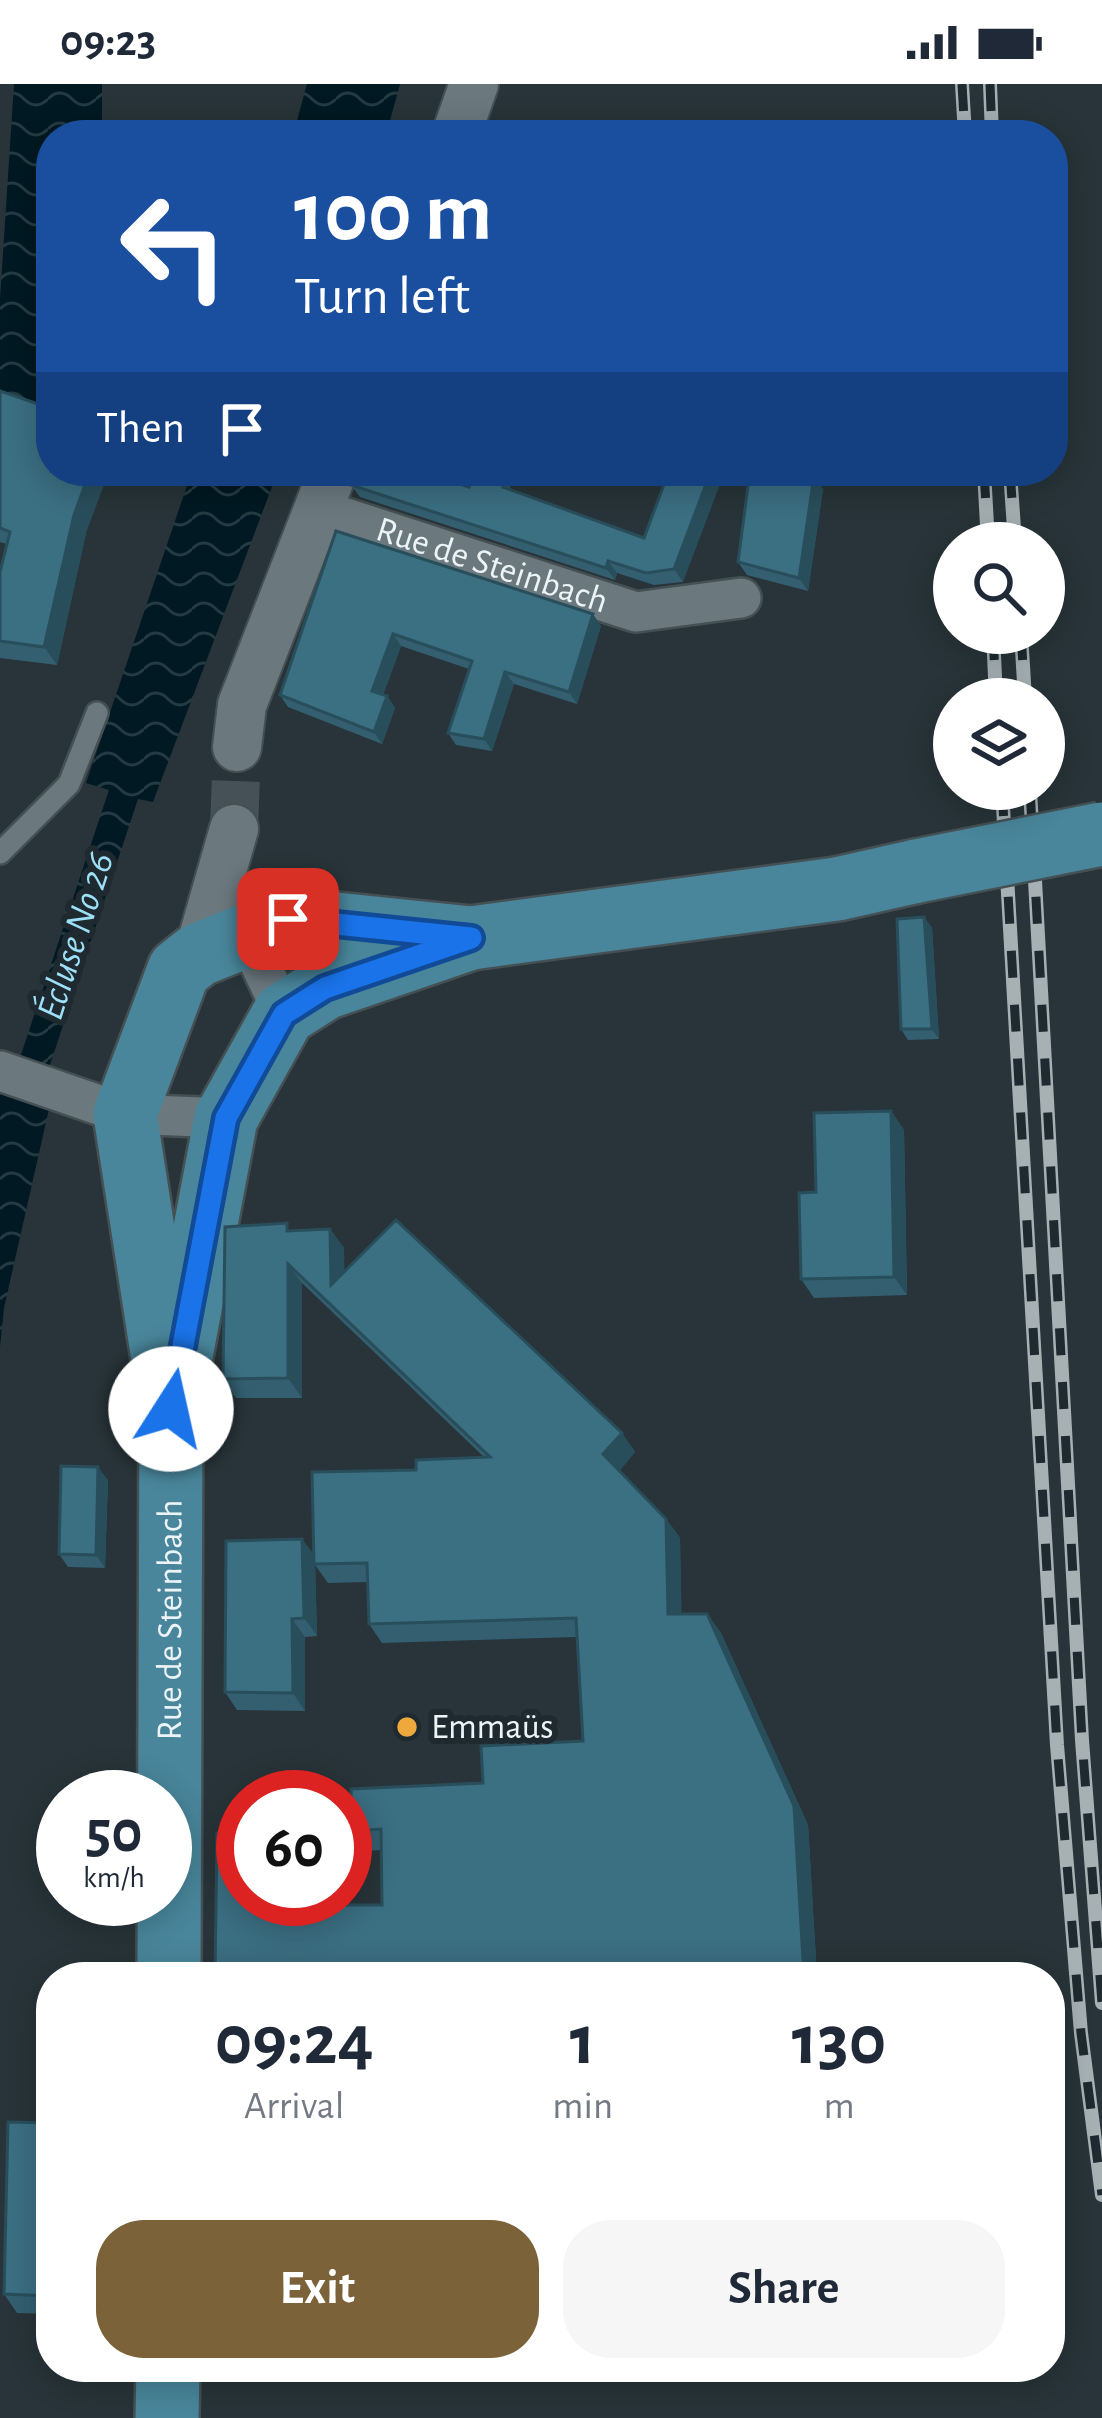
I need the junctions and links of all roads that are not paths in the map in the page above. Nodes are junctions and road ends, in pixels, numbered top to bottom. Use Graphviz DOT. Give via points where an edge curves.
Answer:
graph roads {
  1 [pos="474,84"];
  2 [pos="461,120"];
  3 [pos="326,490"];
  4 [pos="740,598"];
  5 [pos="97,713"];
  6 [pos="237,747"];
  7 [pos="1102,834"];
  8 [pos="0,853"];
  9 [pos="471,938"];
  10 [pos="222,945"];
  11 [pos="284,1014"];
  12 [pos="0,1071"];
  13 [pos="97,1105"];
  14 [pos="226,1118"];
  15 [pos="171,1409"];
  16 [pos="170,1962"];
  17 [pos="168,2382"];
  18 [pos="167,2418"];
  1 -- 2 [label="street"];
  3 -- 4 [label="street, Rue de Steinbach" via="635,612"];
  3 -- 6 [label="street, Rue de Steinbach" via="242,706"];
  5 -- 8 [label="lane" via="69,784"];
  7 -- 9 [label="main road, bridge" via="838,889"];
  9 -- 10 [label="main road" via="288,919"];
  9 -- 11 [label="main road" via="325,988"];
  10 -- 11 [label="street"];
  10 -- 13 [label="main road" via="179,970"];
  11 -- 14 [label="main road"];
  12 -- 13 [label="street"];
  13 -- 14 [label="street"];
  13 -- 15 [label="main road"];
  14 -- 15 [label="main road"];
  15 -- 16 [label="main road, Rue de Steinbach"];
  17 -- 18 [label="main road"];
}
